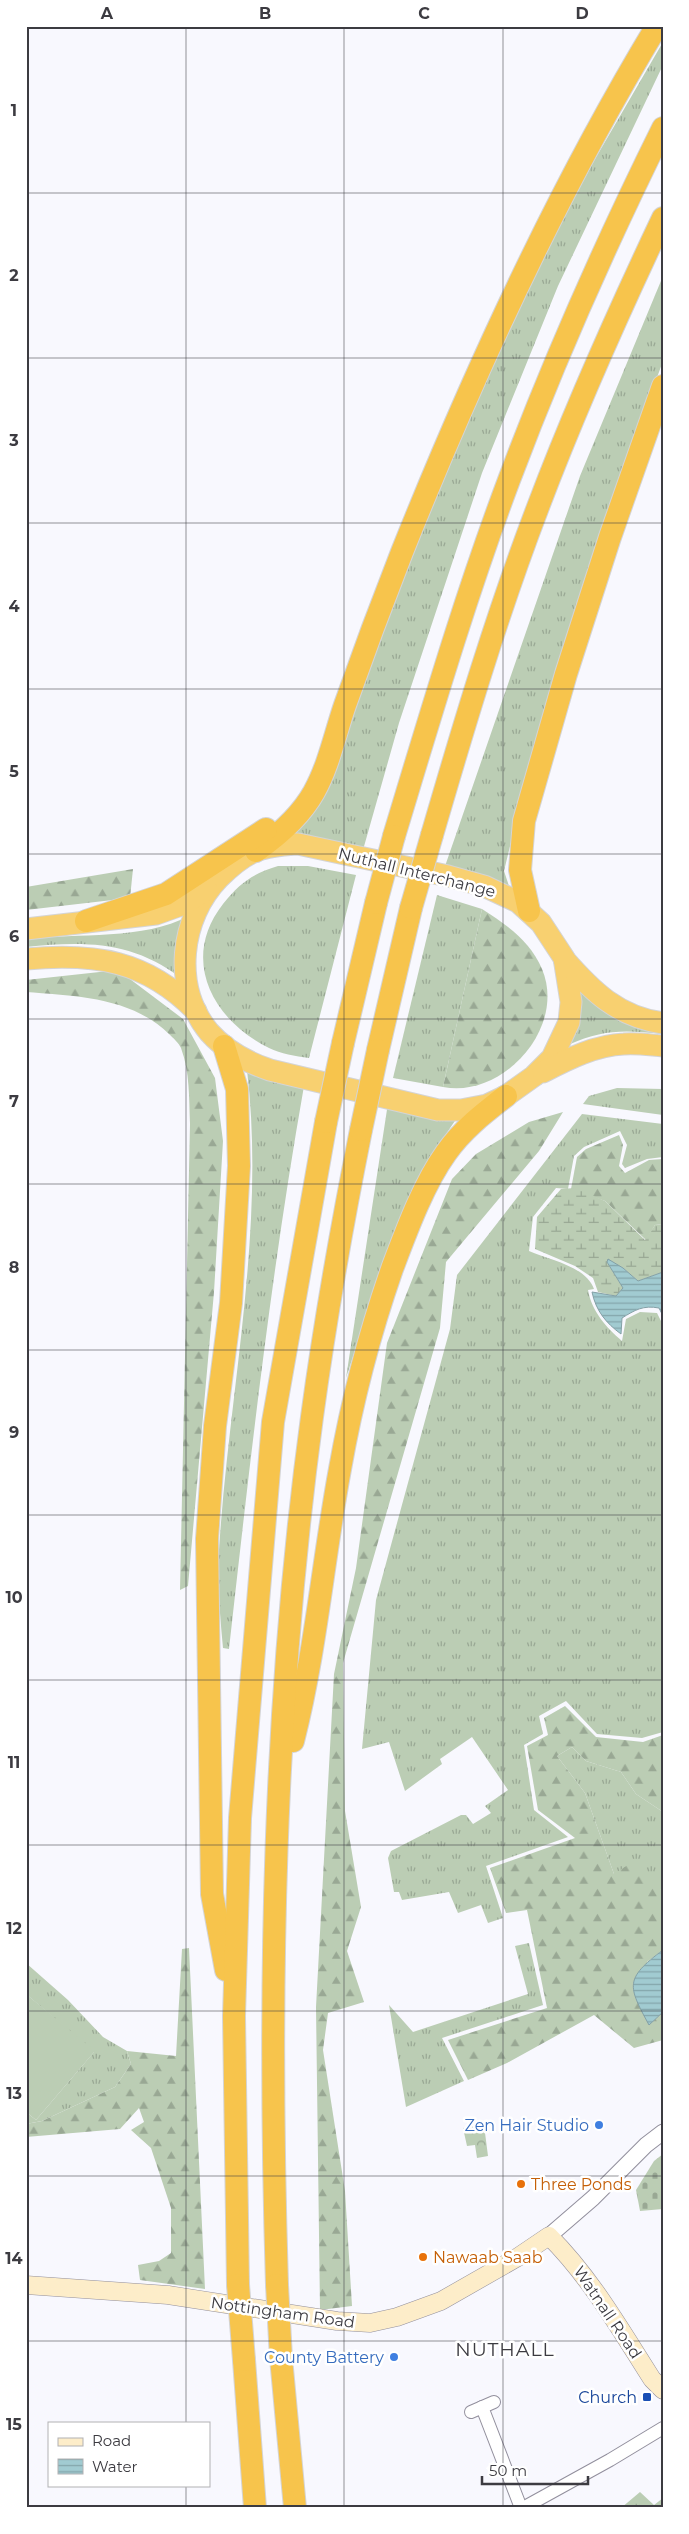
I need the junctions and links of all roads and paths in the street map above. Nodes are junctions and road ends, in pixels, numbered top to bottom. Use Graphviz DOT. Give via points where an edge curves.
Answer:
graph roads {
  1 [pos="657,26"];
  2 [pos="663,128"];
  3 [pos="663,218"];
  4 [pos="663,386"];
  5 [pos="338,728"];
  6 [pos="256,851"];
  7 [pos="209,888"];
  8 [pos="529,911"];
  9 [pos="86,922"];
  10 [pos="26,929"];
  11 [pos="26,958"];
  12 [pos="564,958"];
  13 [pos="196,1011"];
  14 [pos="663,1023"];
  15 [pos="224,1046"];
  16 [pos="663,1046"];
  17 [pos="534,1076"];
  18 [pos="506,1096"];
  19 [pos="279,1794"];
  20 [pos="234,2016"];
  21 [pos="663,2132"];
  22 [pos="549,2236"];
  23 [pos="26,2285"];
  24 [pos="663,2390"];
  25 [pos="494,2402"];
  26 [pos="663,2428"];
  27 [pos="255,2508"];
  28 [pos="295,2508"];
  29 [pos="522,2508"];
  1 -- 5 [label="highway" via="562,198 500,325 384,596"];
  2 -- 20 [label="highway, bridge" via="562,346 509,480 450,653 394,836 343,1043 273,1422 240,1818"];
  3 -- 19 [label="highway, bridge" via="600,352 538,508 486,656 411,908 360,1130 312,1418 292,1604"];
  4 -- 8 [label="highway" via="566,674 524,821 520,870"];
  5 -- 6 [label="highway" via="324,772 309,800 281,834"];
  5 -- 9 [label="highway" via="307,787 295,803 258,835 166,894"];
  6 -- 7 [label="highway, Nuthall Interchange"];
  6 -- 8 [label="highway, Nuthall Interchange" via="286,844 310,845 484,886 509,896"];
  7 -- 9 [label="highway" via="181,905 156,914"];
  7 -- 13 [label="highway, Nuthall Interchange" via="192,918 187,938 186,972"];
  8 -- 12 [label="highway, Nuthall Interchange"];
  9 -- 10 [label="highway"];
  11 -- 13 [label="highway" via="78,956 121,962 169,986"];
  12 -- 14 [label="highway" via="606,1001 626,1013"];
  12 -- 17 [label="highway, Nuthall Interchange" via="571,1002 569,1022 552,1058"];
  13 -- 15 [label="highway, Nuthall Interchange"];
  15 -- 18 [label="highway, Nuthall Interchange" via="244,1060 270,1070 438,1110 475,1108"];
  15 -- 20 [label="highway" via="237,1089 239,1166 233,1281 214,1426 207,1539 212,1894"];
  16 -- 17 [label="highway" via="623,1044 601,1048"];
  17 -- 18 [label="highway, Nuthall Interchange"];
  18 -- 19 [label="highway" via="474,1122 445,1154 400,1247 382,1300 352,1404 306,1691"];
  19 -- 28 [label="highway, bridge" via="273,2059 277,2285"];
  20 -- 27 [label="highway, bridge" via="238,2284"];
  21 -- 22 [label="street"];
  22 -- 23 [label="main road, Nottingham Road" via="441,2301 370,2323 337,2321 168,2295"];
  22 -- 24 [label="main road, Watnall Road" via="573,2260 652,2379"];
  25 -- 29 [label="street" via="476,2409"];
  26 -- 29 [label="street"];
}
